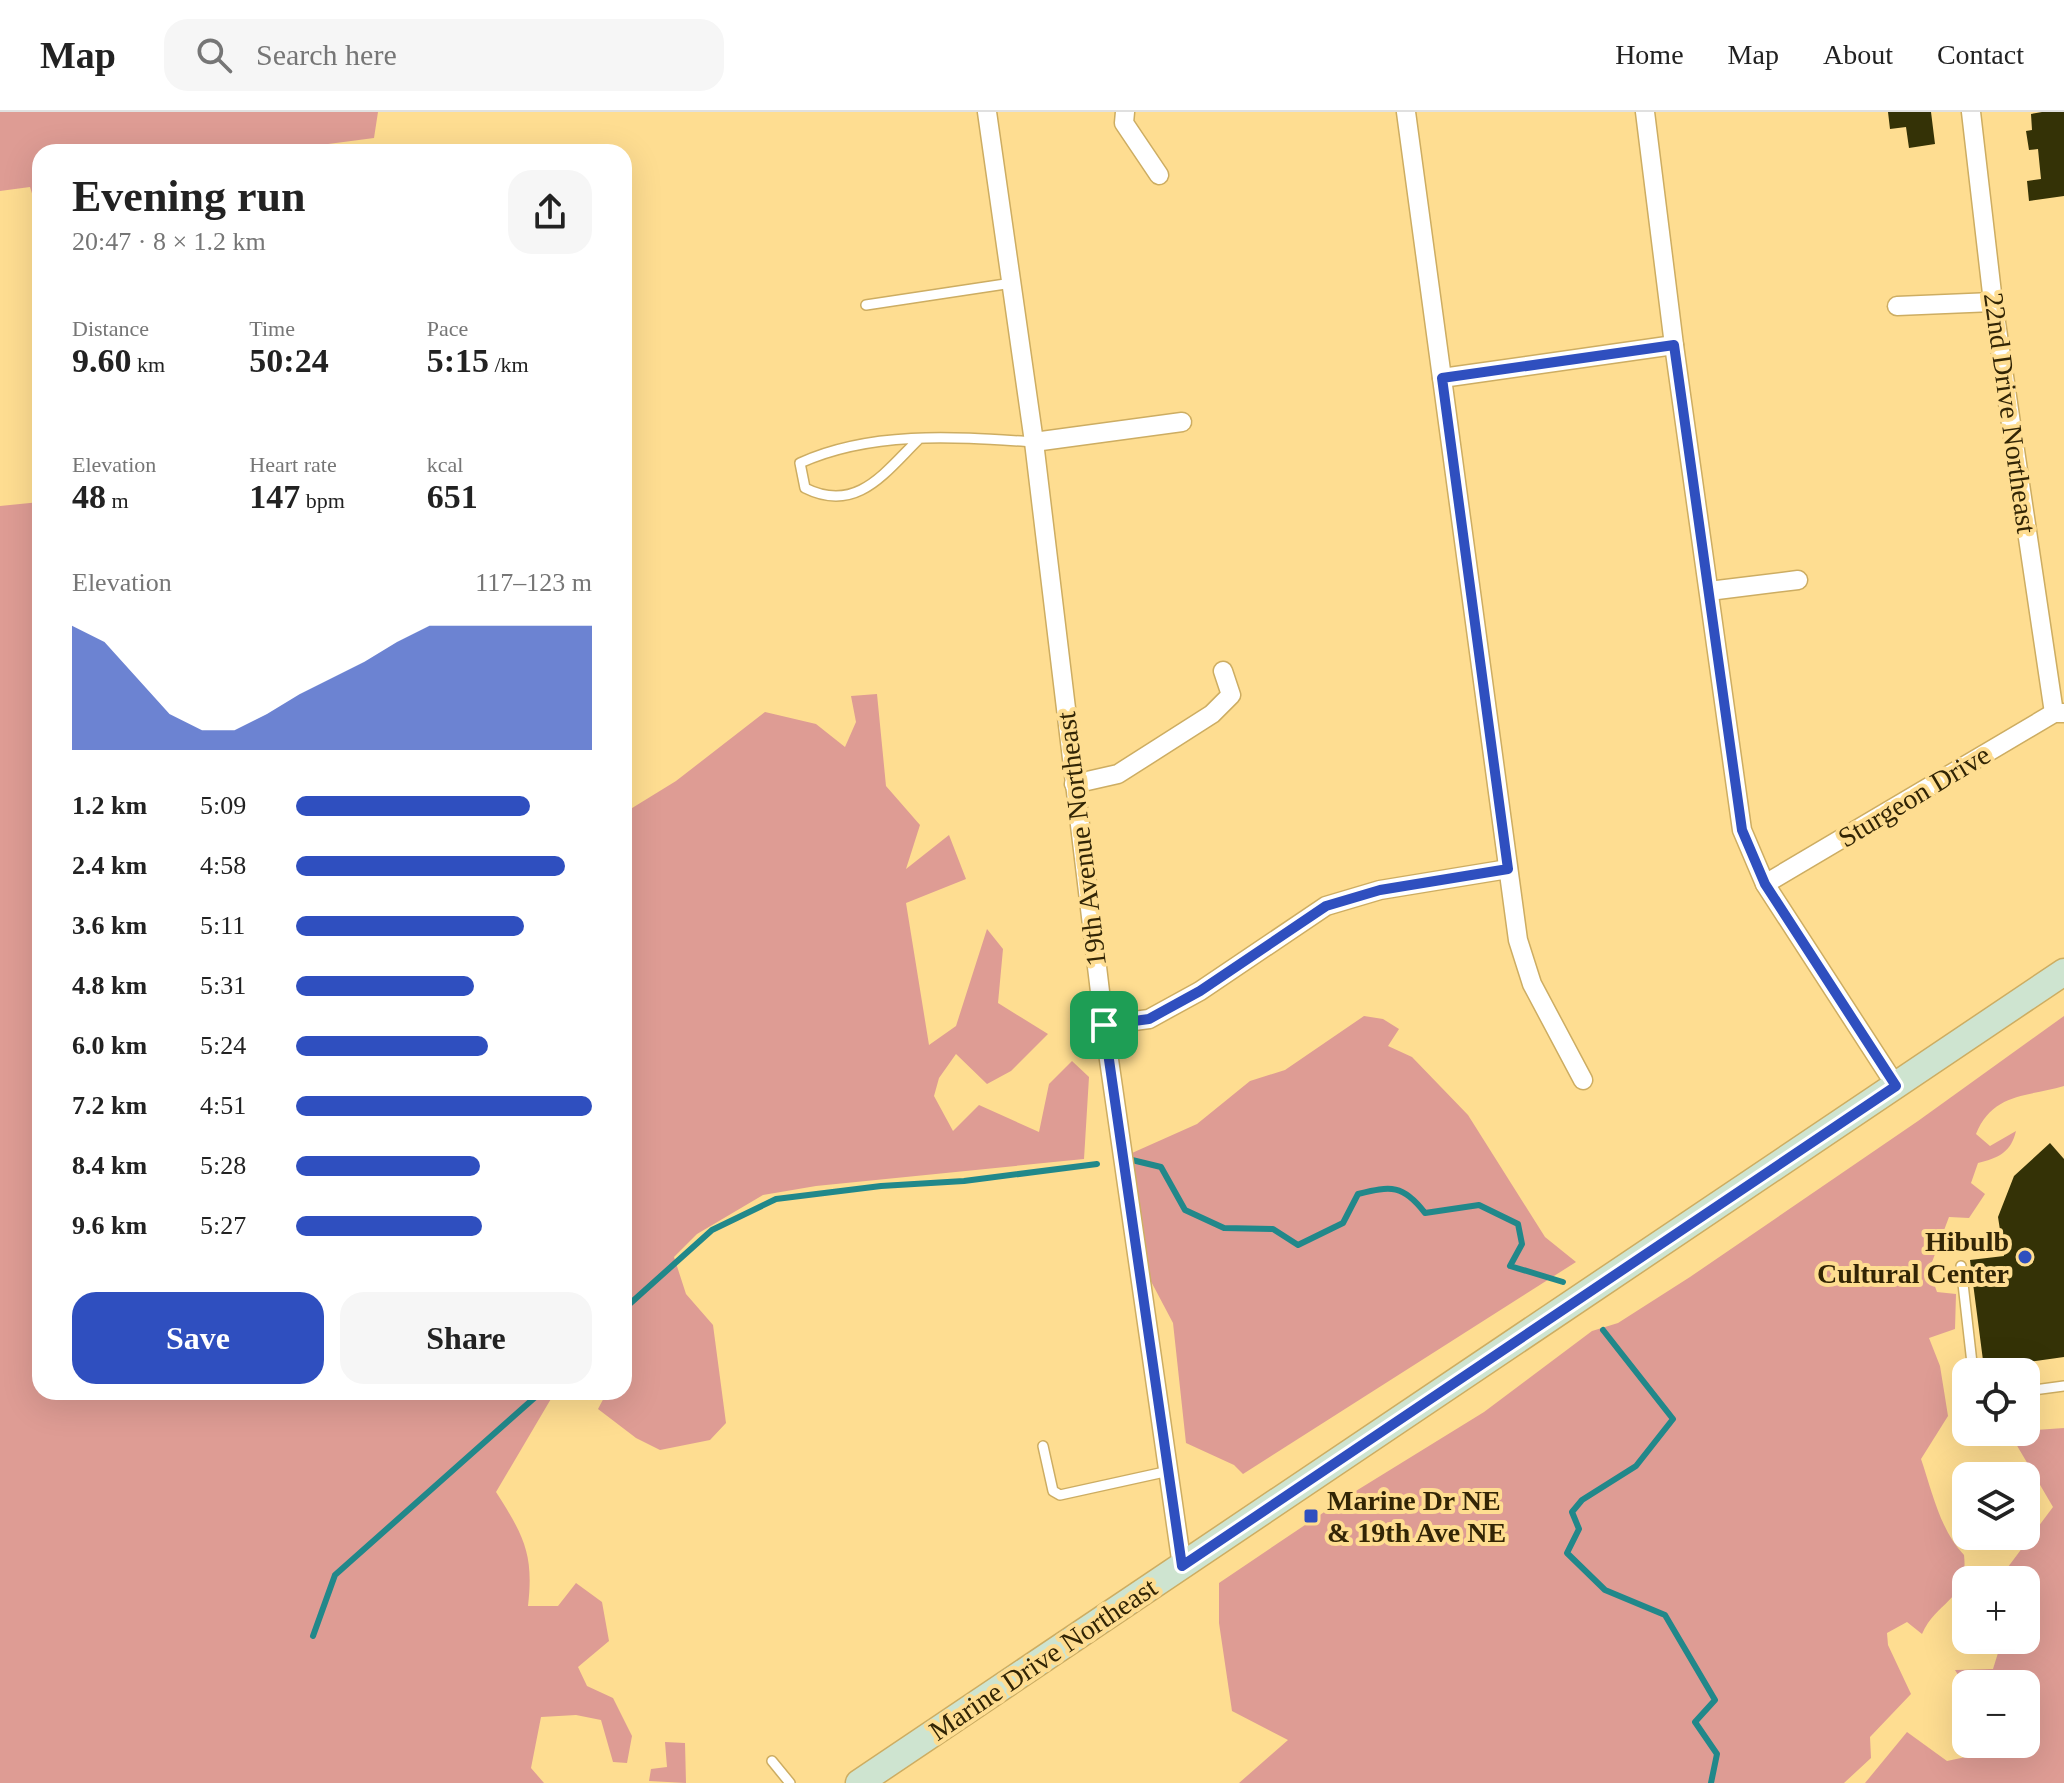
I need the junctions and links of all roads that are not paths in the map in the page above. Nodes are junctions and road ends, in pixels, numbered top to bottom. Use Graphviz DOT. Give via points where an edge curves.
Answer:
graph roads {
  1 [pos="987,112"];
  2 [pos="1125,112"];
  3 [pos="1406,112"];
  4 [pos="1645,112"];
  5 [pos="1971,112"];
  6 [pos="1159,175"];
  7 [pos="1012,283"];
  8 [pos="1993,302"];
  9 [pos="866,305"];
  10 [pos="1897,306"];
  11 [pos="1674,345"];
  12 [pos="1442,378"];
  13 [pos="1182,422"];
  14 [pos="919,439"];
  15 [pos="1034,442"];
  16 [pos="1798,580"];
  17 [pos="1709,591"];
  18 [pos="1223,671"];
  19 [pos="2059,713"];
  20 [pos="1074,784"];
  21 [pos="1508,869"];
  22 [pos="1765,884"];
  23 [pos="2064,972"];
  24 [pos="1104,1025"];
  25 [pos="1583,1080"];
  26 [pos="1896,1086"];
  27 [pos="1961,1266"];
  28 [pos="1971,1358"];
  29 [pos="2064,1386"];
  30 [pos="2040,1389"];
  31 [pos="1043,1446"];
  32 [pos="1169,1471"];
  33 [pos="1182,1566"];
  34 [pos="772,1761"];
  35 [pos="790,1783"];
  36 [pos="859,1783"];
  1 -- 7 [label="street, 19th Avenue Northeast"];
  2 -- 6 [label="street" via="1124,123"];
  3 -- 12 [label="street"];
  4 -- 11 [label="street"];
  5 -- 8 [label="street, 22nd Drive Northeast"];
  7 -- 9 [label="lane"];
  7 -- 15 [label="street, 19th Avenue Northeast"];
  8 -- 10 [label="street"];
  8 -- 19 [label="street, 22nd Drive Northeast"];
  11 -- 12 [label="street"];
  11 -- 17 [label="street"];
  12 -- 21 [label="street"];
  13 -- 15 [label="street"];
  14 -- 14 [label="lane" via="823,452 800,463 805,488 821,497 868,488"];
  14 -- 15 [label="lane"];
  15 -- 20 [label="street, 19th Avenue Northeast"];
  16 -- 17 [label="street"];
  17 -- 22 [label="street" via="1742,830"];
  18 -- 20 [label="street" via="1231,695 1212,714 1118,774"];
  19 -- 22 [label="street, Sturgeon Drive"];
  20 -- 24 [label="street, 19th Avenue Northeast"];
  21 -- 24 [label="street" via="1380,890 1326,906 1149,1019"];
  21 -- 25 [label="street" via="1518,940 1532,984"];
  22 -- 26 [label="street"];
  23 -- 26 [label="main road, Marine Drive Northeast"];
  24 -- 32 [label="street, 19th Avenue Northeast"];
  26 -- 33 [label="main road, Marine Drive Northeast"];
  27 -- 28 [label="lane"];
  29 -- 30 [label="lane"];
  31 -- 32 [label="lane" via="1053,1491 1060,1495"];
  32 -- 33 [label="street, 19th Avenue Northeast"];
  33 -- 36 [label="main road, Marine Drive Northeast"];
  34 -- 35 [label="lane"];
}
